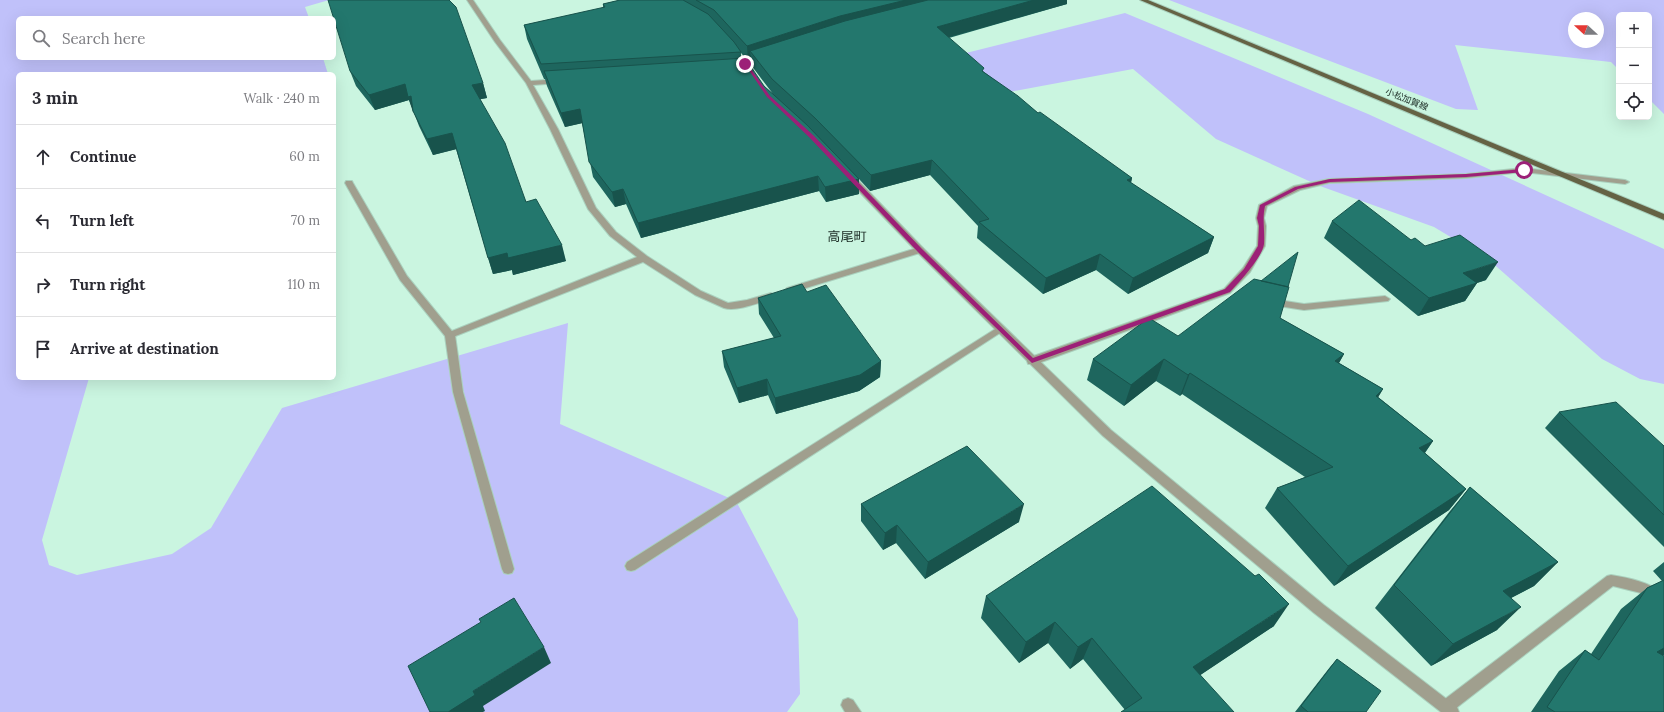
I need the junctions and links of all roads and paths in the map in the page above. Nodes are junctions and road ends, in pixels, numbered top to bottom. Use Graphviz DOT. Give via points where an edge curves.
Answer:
graph roads {
  1 [pos="470,0"];
  2 [pos="1142,0"];
  3 [pos="568,80"];
  4 [pos="529,83"];
  5 [pos="844,170"];
  6 [pos="1568,176"];
  7 [pos="1625,182"];
  8 [pos="349,183"];
  9 [pos="1664,217"];
  10 [pos="920,250"];
  11 [pos="644,258"];
  12 [pos="1385,299"];
  13 [pos="1263,300"];
  14 [pos="1000,329"];
  15 [pos="450,335"];
  16 [pos="1032,361"];
  17 [pos="631,566"];
  18 [pos="508,570"];
  19 [pos="1664,602"];
  20 [pos="1449,709"];
  1 -- 4 [label="street"];
  2 -- 6 [label="main road, 小松加賀線"];
  3 -- 4 [label="street"];
  4 -- 11 [label="street" via="592,209 613,234"];
  5 -- 10 [label="street"];
  6 -- 7 [label="street"];
  6 -- 9 [label="main road, 小松加賀線"];
  6 -- 16 [label="street" via="1524,170 1466,176 1330,181 1297,188 1263,205 1260,218 1261,246 1231,292"];
  8 -- 15 [label="street" via="403,278"];
  10 -- 11 [label="street" via="747,303 727,306 698,293"];
  10 -- 14 [label="street"];
  11 -- 15 [label="street"];
  12 -- 13 [label="street" via="1304,307"];
  14 -- 16 [label="street"];
  14 -- 17 [label="street"];
  15 -- 18 [label="street" via="458,392"];
  16 -- 20 [label="street" via="1058,383 1107,433 1319,609"];
  19 -- 20 [label="street" via="1656,594 1636,584 1610,580"];
}
